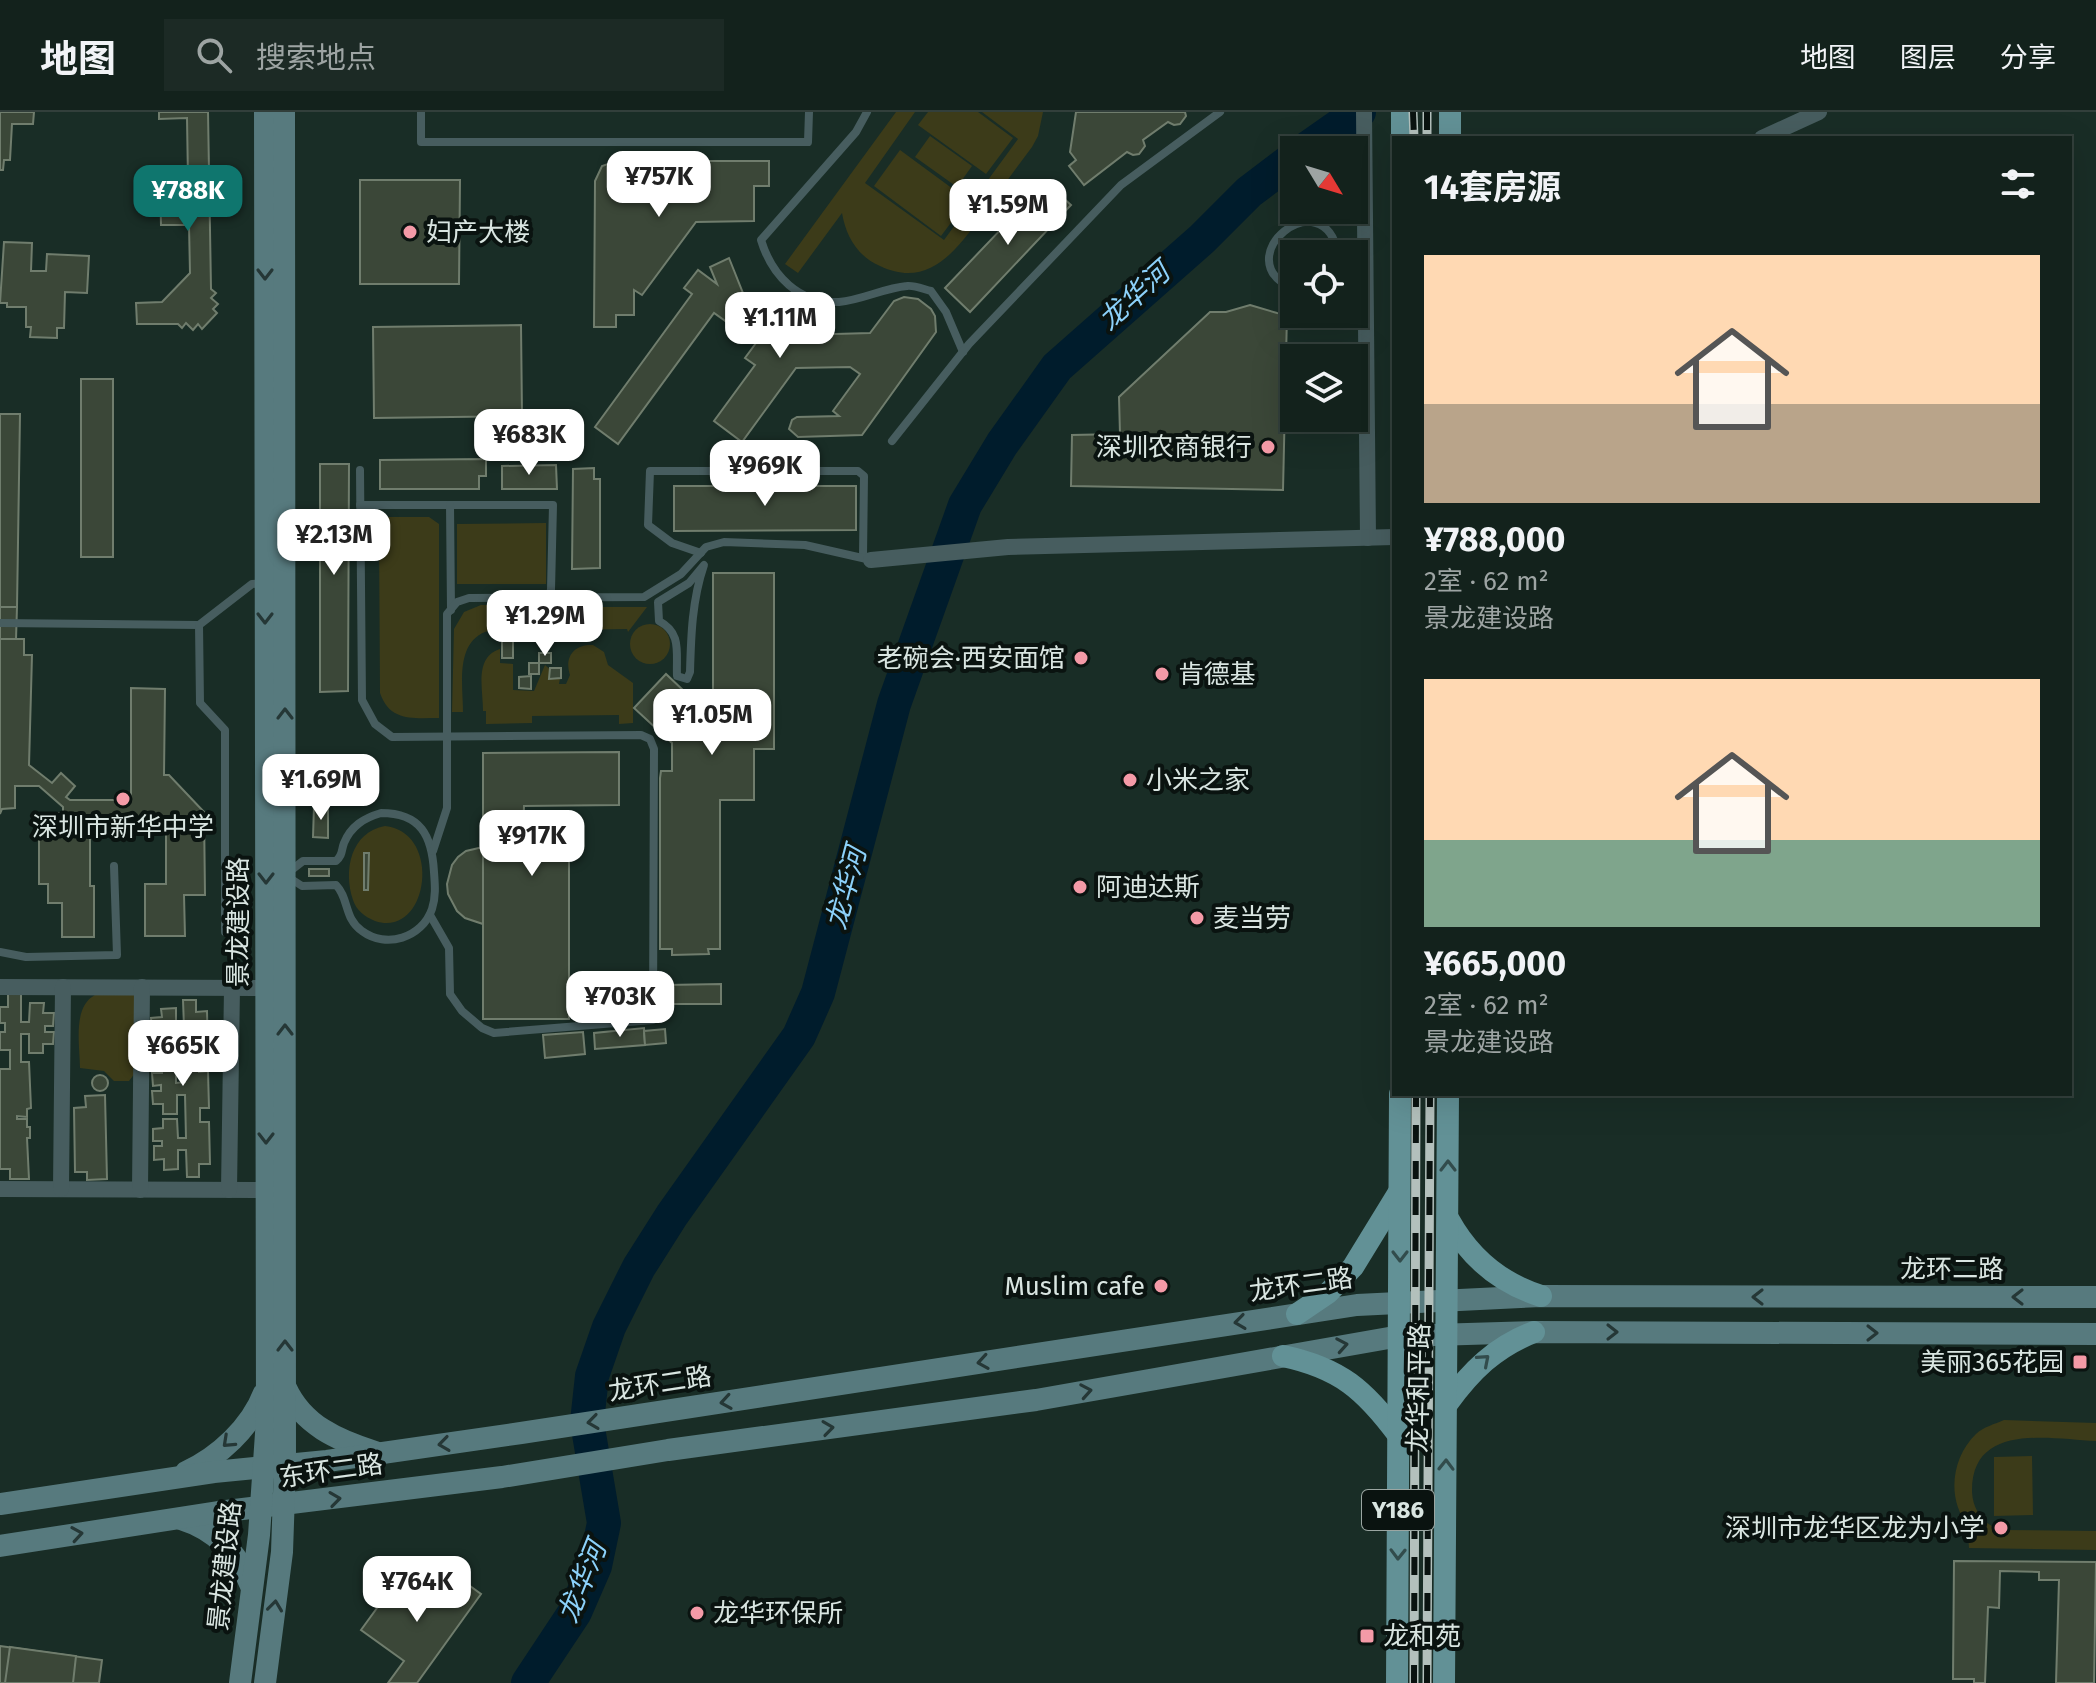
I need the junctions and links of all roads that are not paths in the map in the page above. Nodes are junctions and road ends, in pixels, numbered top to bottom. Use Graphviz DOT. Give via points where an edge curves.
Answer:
graph roads {
  1 [pos="265,112"];
  2 [pos="284,112"];
  3 [pos="421,112"];
  4 [pos="809,112"];
  5 [pos="867,112"];
  6 [pos="1220,112"];
  7 [pos="1364,112"];
  8 [pos="1402,112"];
  9 [pos="1819,112"];
  10 [pos="1402,136"];
  11 [pos="1766,136"];
  12 [pos="1332,240"];
  13 [pos="1365,240"];
  14 [pos="1280,281"];
  15 [pos="1366,328"];
  16 [pos="963,352"];
  17 [pos="892,441"];
  18 [pos="360,470"];
  19 [pos="360,505"];
  20 [pos="450,505"];
  21 [pos="1392,537"];
  22 [pos="1368,538"];
  23 [pos="701,553"];
  24 [pos="867,558"];
  25 [pos="265,583"];
  26 [pos="548,598"];
  27 [pos="658,602"];
  28 [pos="451,610"];
  29 [pos="0,623"];
  30 [pos="199,625"];
  31 [pos="447,736"];
  32 [pos="433,851"];
  33 [pos="114,866"];
  34 [pos="285,875"];
  35 [pos="430,915"];
  36 [pos="225,932"];
  37 [pos="0,952"];
  38 [pos="0,987"];
  39 [pos="63,987"];
  40 [pos="142,987"];
  41 [pos="232,988"];
  42 [pos="266,988"];
  43 [pos="1400,1096"];
  44 [pos="1448,1096"];
  45 [pos="0,1189"];
  46 [pos="61,1189"];
  47 [pos="140,1190"];
  48 [pos="229,1190"];
  49 [pos="266,1190"];
  50 [pos="1400,1191"];
  51 [pos="1448,1218"];
  52 [pos="1541,1296"];
  53 [pos="2096,1297"];
  54 [pos="1448,1300"];
  55 [pos="1400,1301"];
  56 [pos="1297,1314"];
  57 [pos="1534,1332"];
  58 [pos="1447,1334"];
  59 [pos="2096,1334"];
  60 [pos="1400,1336"];
  61 [pos="1283,1356"];
  62 [pos="276,1387"];
  63 [pos="1447,1404"];
  64 [pos="521,1433"];
  65 [pos="1399,1436"];
  66 [pos="380,1454"];
  67 [pos="275,1466"];
  68 [pos="173,1478"];
  69 [pos="0,1504"];
  70 [pos="284,1506"];
  71 [pos="261,1508"];
  72 [pos="180,1518"];
  73 [pos="0,1546"];
  74 [pos="252,1589"];
  75 [pos="240,1683"];
  76 [pos="265,1683"];
  77 [pos="1397,1683"];
  78 [pos="1444,1683"];
  1 -- 25 [label="main road, 景龙建设路, one-way"];
  34 -- 2 [label="main road, 景龙建设路, one-way"];
  3 -- 4 [label="lane" via="421,142 808,142"];
  5 -- 16 [label="lane" via="856,132 761,240 765,254 778,277 802,296 838,302 909,285 931,291"];
  6 -- 16 [label="lane" via="1121,185"];
  7 -- 13 [label="street"];
  8 -- 10 [label="main road"];
  9 -- 11 [label="street"];
  12 -- 14 [label="lane" via="1326,230 1307,222 1279,233 1271,263"];
  15 -- 22 [label="street"];
  16 -- 17 [label="lane"];
  18 -- 19 [label="lane"];
  19 -- 20 [label="lane"];
  19 -- 31 [label="lane" via="362,700 375,724 392,737"];
  20 -- 26 [label="lane" via="553,505"];
  20 -- 28 [label="lane"];
  21 -- 22 [label="street"];
  22 -- 24 [label="street" via="1008,547"];
  23 -- 24 [label="lane" via="724,542 805,545"];
  23 -- 24 [label="lane" via="672,543 648,525 650,471 858,471 864,476"];
  23 -- 26 [label="lane" via="681,574 644,597"];
  25 -- 30 [label="lane" via="252,584"];
  25 -- 42 [label="main road, 景龙建设路, one-way"];
  26 -- 28 [label="lane" via="469,598"];
  27 -- 27 [label="lane" via="659,621 676,637 677,676 687,679 704,565 689,583"];
  28 -- 31 [label="lane"];
  29 -- 30 [label="lane"];
  30 -- 36 [label="lane" via="200,703 225,730"];
  31 -- 32 [label="lane" via="447,808"];
  31 -- 35 [label="lane" via="650,739 653,1020 494,1033 482,1028 450,994 449,948"];
  32 -- 34 [label="lane" via="415,822 381,813 351,831 336,861 303,861"];
  32 -- 35 [label="lane" via="435,895"];
  33 -- 37 [label="lane" via="117,955 26,957"];
  34 -- 35 [label="lane" via="302,886 336,885 350,920 378,939 409,935"];
  62 -- 34 [label="main road, 景龙建设路, one-way"];
  38 -- 39 [label="street"];
  39 -- 40 [label="street"];
  39 -- 46 [label="street"];
  40 -- 41 [label="street"];
  40 -- 47 [label="street"];
  41 -- 42 [label="street"];
  41 -- 48 [label="street"];
  42 -- 49 [label="main road, 景龙建设路, one-way"];
  43 -- 50 [label="main road, 龙华和平路 / Y186"];
  51 -- 44 [label="main road, 龙华和平路 / Y186, one-way"];
  45 -- 46 [label="street"];
  46 -- 47 [label="street"];
  47 -- 48 [label="street"];
  48 -- 49 [label="street"];
  49 -- 62 [label="main road, 景龙建设路"];
  50 -- 55 [label="main road, 龙华和平路 / Y186, one-way"];
  50 -- 56 [label="main road" via="1353,1267"];
  51 -- 52 [label="main road" via="1477,1259 1502,1280"];
  51 -- 54 [label="main road, 龙华和平路 / Y186"];
  53 -- 52 [label="main road, 龙环二路, one-way"];
  52 -- 54 [label="main road, 龙环二路"];
  54 -- 55 [label="main road, 龙环二路"];
  54 -- 58 [label="main road, 龙华和平路 / Y186"];
  55 -- 56 [label="main road, 龙环二路"];
  55 -- 60 [label="main road, 龙华和平路 / Y186"];
  56 -- 64 [label="main road, 龙环二路, one-way"];
  57 -- 58 [label="main road"];
  57 -- 59 [label="main road, one-way"];
  63 -- 57 [label="main road, one-way" via="1495,1351"];
  58 -- 60 [label="main road"];
  58 -- 63 [label="main road, 龙华和平路 / Y186"];
  61 -- 60 [label="main road, one-way"];
  60 -- 65 [label="main road, 龙华和平路 / Y186"];
  61 -- 65 [label="main road" via="1311,1362 1355,1385"];
  70 -- 61 [label="main road, 东环二路, one-way" via="1036,1400"];
  62 -- 66 [label="main road" via="329,1434"];
  62 -- 67 [label="main road, 景龙建设路"];
  62 -- 68 [label="main road, one-way" via="227,1444"];
  78 -- 63 [label="main road, 龙华和平路 / Y186, one-way"];
  64 -- 66 [label="main road, 东环二路, one-way"];
  65 -- 77 [label="main road, 龙华和平路 / Y186, one-way"];
  66 -- 67 [label="main road, 东环二路"];
  67 -- 68 [label="main road, 东环二路"];
  67 -- 70 [label="main road, 景龙建设路"];
  67 -- 71 [label="main road, 景龙建设路"];
  68 -- 69 [label="main road, 东环二路"];
  70 -- 71 [label="main road, 东环二路"];
  76 -- 70 [label="main road, 景龙建设路, one-way"];
  71 -- 72 [label="main road, 东环二路"];
  71 -- 74 [label="main road, 景龙建设路"];
  73 -- 72 [label="main road, 东环二路, one-way"];
  72 -- 74 [label="main road" via="205,1528 229,1547"];
  74 -- 75 [label="main road, 景龙建设路"];
}
